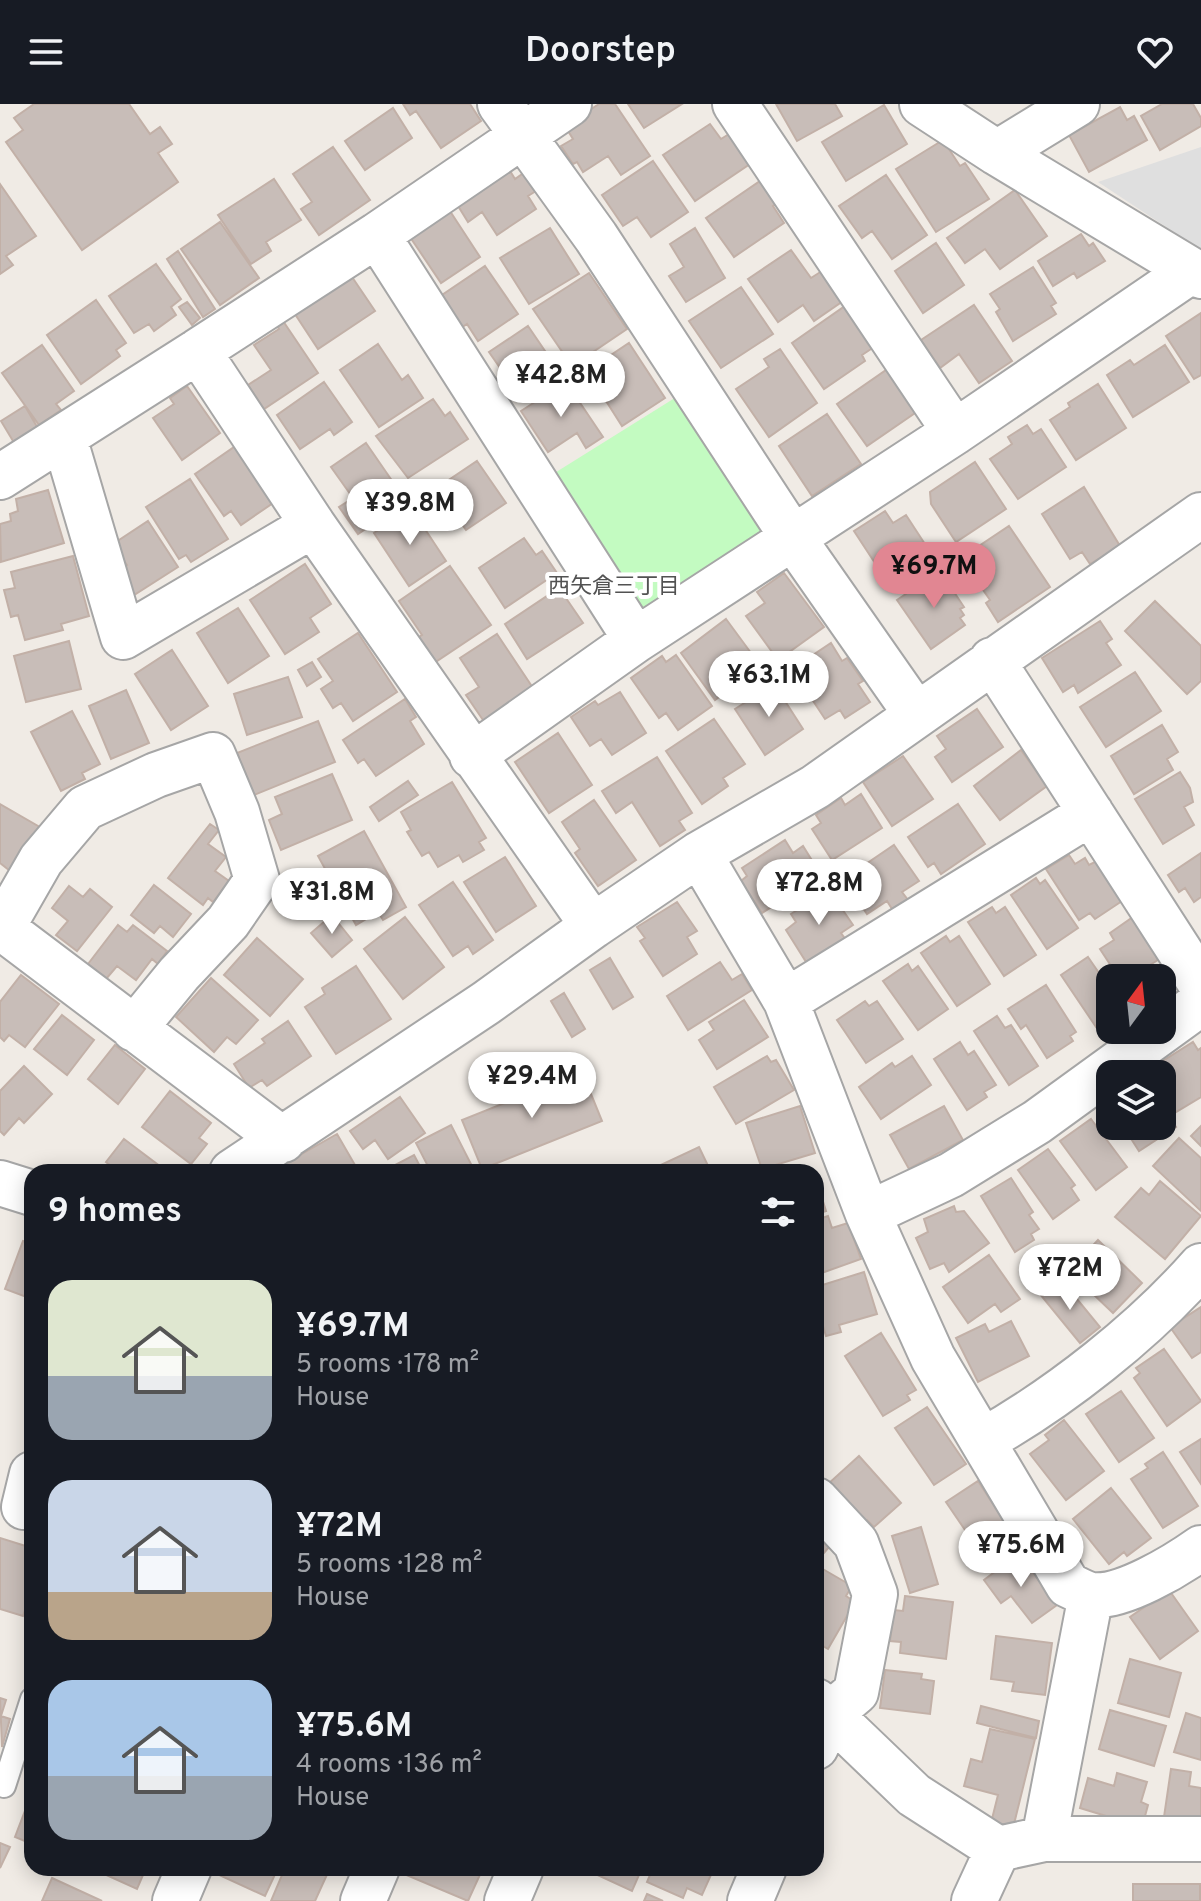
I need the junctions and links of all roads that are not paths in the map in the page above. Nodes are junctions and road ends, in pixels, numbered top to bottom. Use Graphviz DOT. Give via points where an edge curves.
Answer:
graph roads {
  1 [pos="569,104"];
  2 [pos="735,104"];
  3 [pos="1077,104"];
  4 [pos="930,106"];
  5 [pos="512,120"];
  6 [pos="997,153"];
  7 [pos="377,235"];
  8 [pos="1196,274"];
  9 [pos="198,351"];
  10 [pos="955,432"];
  11 [pos="64,437"];
  12 [pos="0,477"];
  13 [pos="1201,515"];
  14 [pos="313,525"];
  15 [pos="793,538"];
  16 [pos="636,640"];
  17 [pos="992,660"];
  18 [pos="916,714"];
  19 [pos="472,756"];
  20 [pos="1091,813"];
  21 [pos="699,854"];
  22 [pos="593,926"];
  23 [pos="1201,984"];
  24 [pos="786,1001"];
  25 [pos="1201,1003"];
  26 [pos="134,1029"];
  27 [pos="283,1140"];
  28 [pos="245,1164"];
  29 [pos="0,1183"];
  30 [pos="24,1190"];
  31 [pos="868,1214"];
  32 [pos="1201,1266"];
  33 [pos="984,1440"];
  34 [pos="824,1509"];
  35 [pos="1201,1548"];
  36 [pos="1091,1595"];
  37 [pos="824,1718"];
  38 [pos="824,1722"];
  39 [pos="24,1724"];
  40 [pos="4,1786"];
  41 [pos="1044,1839"];
  42 [pos="1201,1839"];
  43 [pos="998,1849"];
  44 [pos="186,1876"];
  45 [pos="374,1876"];
  46 [pos="518,1876"];
  47 [pos="761,1876"];
  48 [pos="175,1901"];
  49 [pos="363,1901"];
  50 [pos="507,1901"];
  51 [pos="750,1901"];
  52 [pos="974,1901"];
  1 -- 5 [label="street"];
  2 -- 10 [label="street"];
  3 -- 6 [label="street"];
  4 -- 6 [label="street"];
  5 -- 7 [label="street"];
  5 -- 15 [label="street" via="596,237"];
  6 -- 8 [label="street"];
  7 -- 9 [label="street"];
  7 -- 16 [label="street"];
  8 -- 10 [label="street"];
  9 -- 11 [label="street"];
  9 -- 14 [label="street"];
  10 -- 15 [label="street"];
  11 -- 12 [label="street"];
  11 -- 14 [label="street" via="123,637"];
  13 -- 17 [label="street"];
  14 -- 19 [label="street"];
  15 -- 16 [label="street"];
  15 -- 18 [label="street"];
  16 -- 19 [label="street"];
  17 -- 18 [label="street"];
  17 -- 20 [label="street"];
  18 -- 21 [label="street" via="815,787"];
  19 -- 22 [label="street"];
  20 -- 23 [label="street"];
  20 -- 24 [label="street"];
  21 -- 22 [label="street"];
  21 -- 24 [label="street"];
  22 -- 27 [label="street"];
  24 -- 31 [label="street"];
  25 -- 31 [label="street" via="1037,1122 951,1175"];
  26 -- 26 [label="street" via="2,928 41,860 85,808 213,755 257,880 228,922"];
  26 -- 27 [label="street"];
  27 -- 28 [label="street"];
  29 -- 30 [label="street"];
  31 -- 33 [label="street" via="933,1358"];
  32 -- 33 [label="street" via="1166,1306 1036,1410"];
  33 -- 36 [label="street" via="1068,1585"];
  34 -- 37 [label="street" via="856,1543 875,1594 856,1692"];
  35 -- 36 [label="street" via="1114,1593"];
  36 -- 41 [label="street"];
  38 -- 43 [label="street" via="914,1795"];
  39 -- 40 [label="lane"];
  41 -- 42 [label="street"];
  41 -- 43 [label="street"];
  43 -- 52 [label="street"];
  44 -- 48 [label="street"];
  45 -- 49 [label="street"];
  46 -- 50 [label="street"];
  47 -- 51 [label="street"];
}
